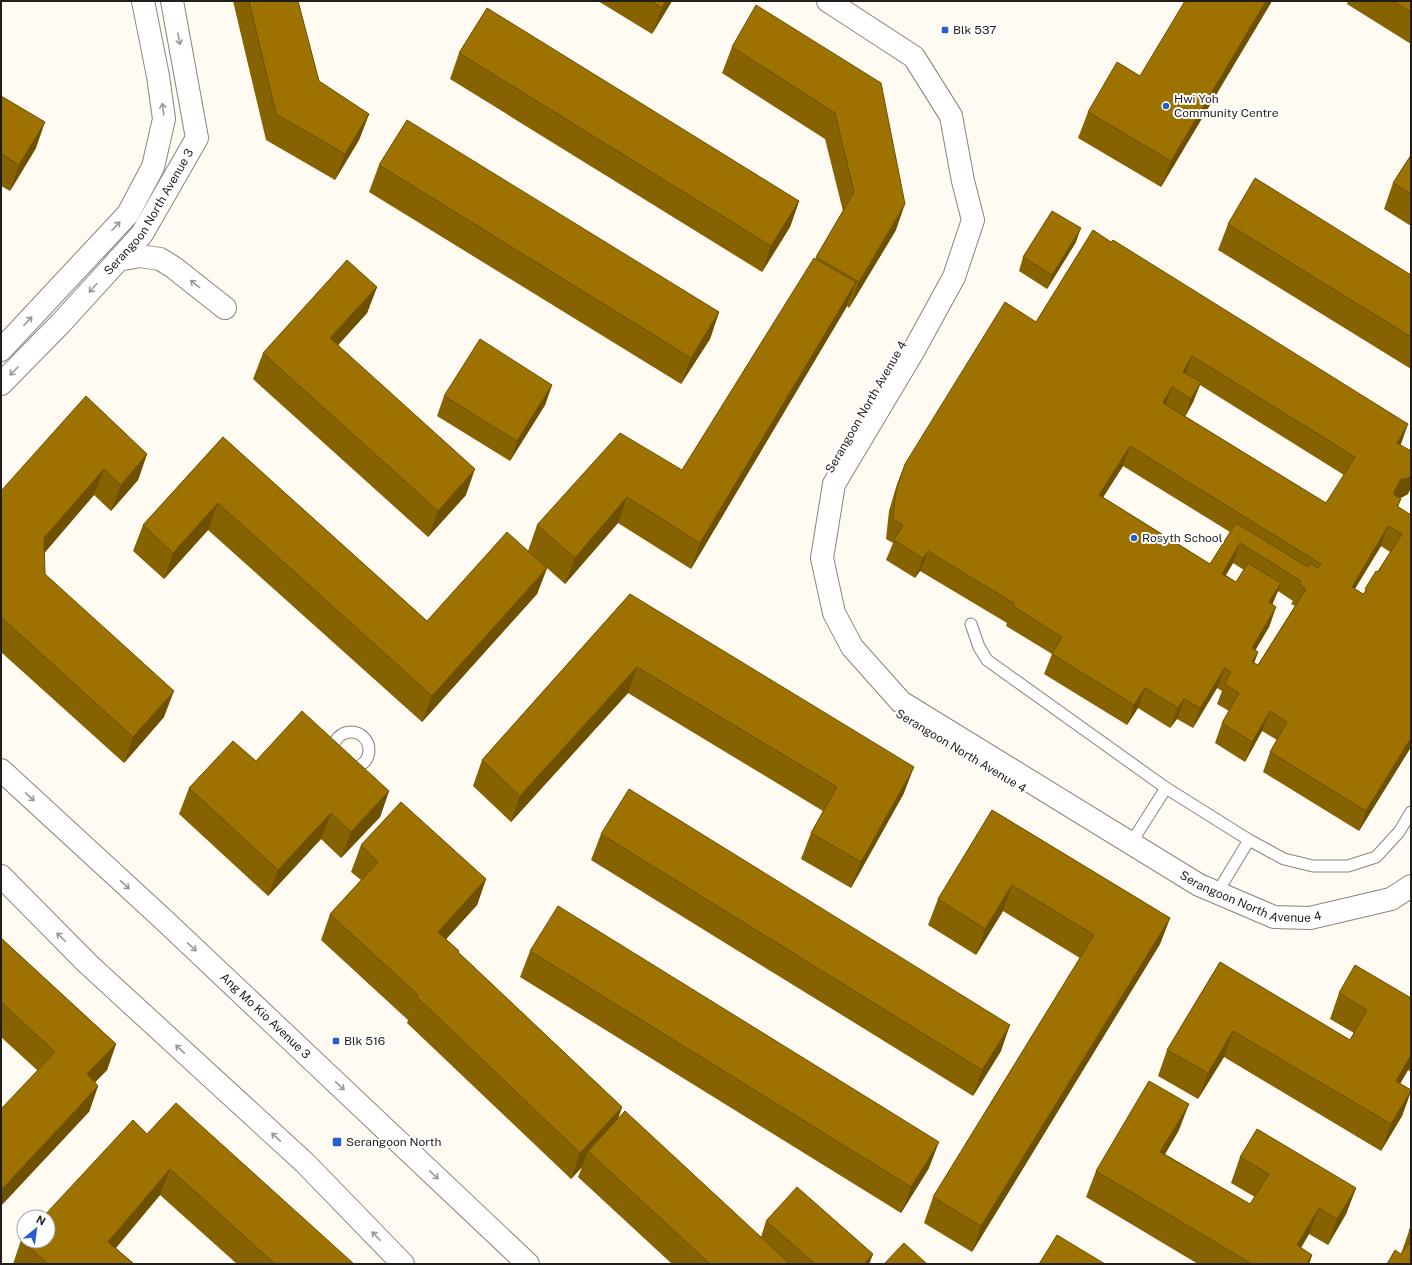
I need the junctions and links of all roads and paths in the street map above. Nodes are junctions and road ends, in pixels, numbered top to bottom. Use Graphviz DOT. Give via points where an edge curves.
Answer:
graph roads {
  1 [pos="143,1"];
  2 [pos="172,1"];
  3 [pos="828,1"];
  4 [pos="963,181"];
  5 [pos="118,260"];
  6 [pos="225,308"];
  7 [pos="1,350"];
  8 [pos="1,384"];
  9 [pos="971,624"];
  10 [pos="1,770"];
  11 [pos="1166,788"];
  12 [pos="1411,812"];
  13 [pos="1249,840"];
  14 [pos="1131,843"];
  15 [pos="1,876"];
  16 [pos="1411,886"];
  17 [pos="1217,893"];
  18 [pos="1411,896"];
  19 [pos="403,1264"];
  20 [pos="528,1264"];
  7 -- 1 [label="main road, Serangoon North Avenue 3, one-way" via="128,214 153,167 164,119"];
  2 -- 5 [label="main road, Serangoon North Avenue 3, one-way" via="197,138 142,234"];
  3 -- 4 [label="main road, Serangoon North Avenue 4" via="914,57 951,116"];
  4 -- 14 [label="main road, Serangoon North Avenue 4" via="973,220 954,277 914,350 834,484 822,558 834,613 852,647 901,702"];
  4 -- 18 [label="main road, Serangoon North Avenue 4" via="962,216 946,272 823,480 812,552 825,618 846,660 894,712 1196,894 1271,927 1299,928 1398,905"];
  6 -- 5 [label="main road, one-way" via="160,259 140,256"];
  5 -- 8 [label="main road, Serangoon North Avenue 3, one-way"];
  9 -- 11 [label="lane" via="979,647 987,660"];
  10 -- 20 [label="main road, Ang Mo Kio Avenue 3, one-way"];
  11 -- 13 [label="lane"];
  11 -- 14 [label="lane"];
  12 -- 13 [label="lane" via="1399,832 1376,857 1348,866 1313,866 1284,859"];
  13 -- 17 [label="lane"];
  14 -- 17 [label="main road, Serangoon North Avenue 4" via="1199,885"];
  19 -- 15 [label="main road, one-way" via="305,1163 88,964"];
  16 -- 17 [label="main road, Serangoon North Avenue 4" via="1391,899 1310,918 1274,917"];
}
